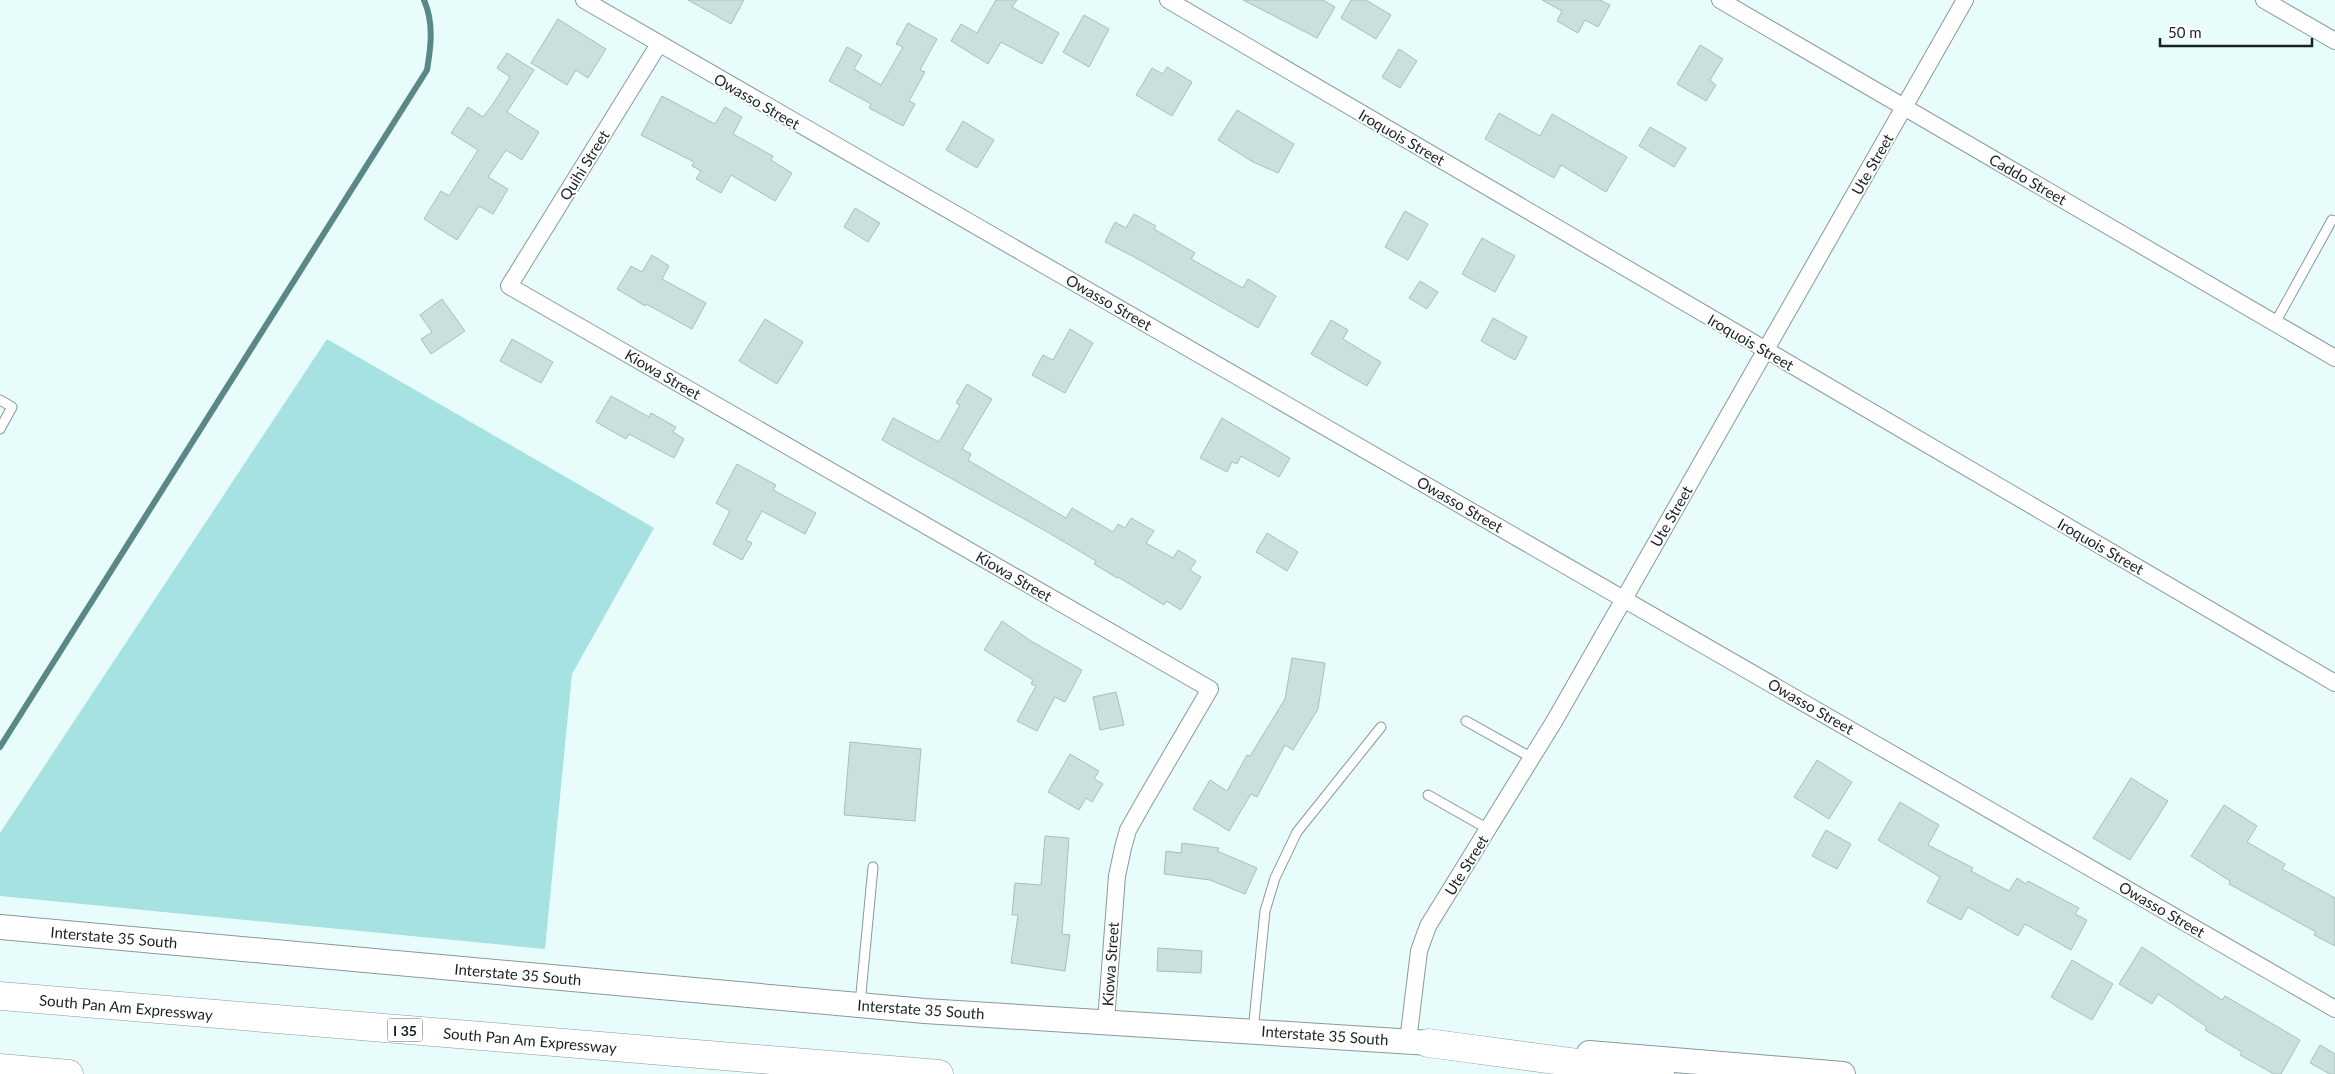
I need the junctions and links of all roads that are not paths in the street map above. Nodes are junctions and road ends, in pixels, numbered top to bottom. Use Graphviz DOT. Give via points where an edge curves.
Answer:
graph roads {
  1 [pos="584,0"];
  2 [pos="1168,0"];
  3 [pos="1720,0"];
  4 [pos="1965,0"];
  5 [pos="2264,0"];
  6 [pos="2335,41"];
  7 [pos="659,44"];
  8 [pos="1904,107"];
  9 [pos="2332,220"];
  10 [pos="509,286"];
  11 [pos="2276,323"];
  12 [pos="1766,350"];
  13 [pos="2335,358"];
  14 [pos="0,400"];
  15 [pos="0,429"];
  16 [pos="1624,598"];
  17 [pos="2335,683"];
  18 [pos="1466,721"];
  19 [pos="1381,728"];
  20 [pos="1532,758"];
  21 [pos="1428,794"];
  22 [pos="1488,829"];
  23 [pos="873,867"];
  24 [pos="0,927"];
  25 [pos="0,996"];
  26 [pos="860,1005"];
  27 [pos="2335,1009"];
  28 [pos="1106,1021"];
  29 [pos="1253,1031"];
  30 [pos="1418,1042"];
  31 [pos="0,1068"];
  32 [pos="69,1074"];
  33 [pos="940,1074"];
  34 [pos="1660,1074"];
  35 [pos="1843,1074"];
  1 -- 7 [label="street, Owasso Street"];
  2 -- 12 [label="street, Iroquois Street"];
  3 -- 8 [label="street, Caddo Street"];
  4 -- 8 [label="street, Ute Street"];
  5 -- 6 [label="street"];
  7 -- 10 [label="street, Quihi Street"];
  7 -- 16 [label="street, Owasso Street"];
  8 -- 11 [label="street, Caddo Street"];
  8 -- 12 [label="street, Ute Street"];
  9 -- 11 [label="lane"];
  10 -- 28 [label="street, Kiowa Street" via="1210,689 1128,830 1117,876"];
  11 -- 13 [label="street, Caddo Street"];
  12 -- 16 [label="street, Ute Street"];
  12 -- 17 [label="street, Iroquois Street"];
  14 -- 15 [label="lane" via="12,407"];
  16 -- 20 [label="street, Ute Street"];
  16 -- 27 [label="street, Owasso Street"];
  18 -- 20 [label="lane"];
  19 -- 29 [label="lane" via="1297,832 1275,878 1265,911"];
  20 -- 22 [label="street, Ute Street"];
  21 -- 22 [label="lane"];
  22 -- 30 [label="street, Ute Street" via="1428,926 1419,951"];
  23 -- 26 [label="lane"];
  24 -- 26 [label="main road, Interstate 35 South"];
  25 -- 33 [label="highway, South Pan Am Expressway / I 35"];
  26 -- 28 [label="main road, Interstate 35 South"];
  28 -- 29 [label="main road, Interstate 35 South"];
  29 -- 30 [label="main road, Interstate 35 South"];
  30 -- 34 [label="highway"];
  30 -- 35 [label="main road, Interstate 35 South"];
  31 -- 32 [label="highway"];
}
